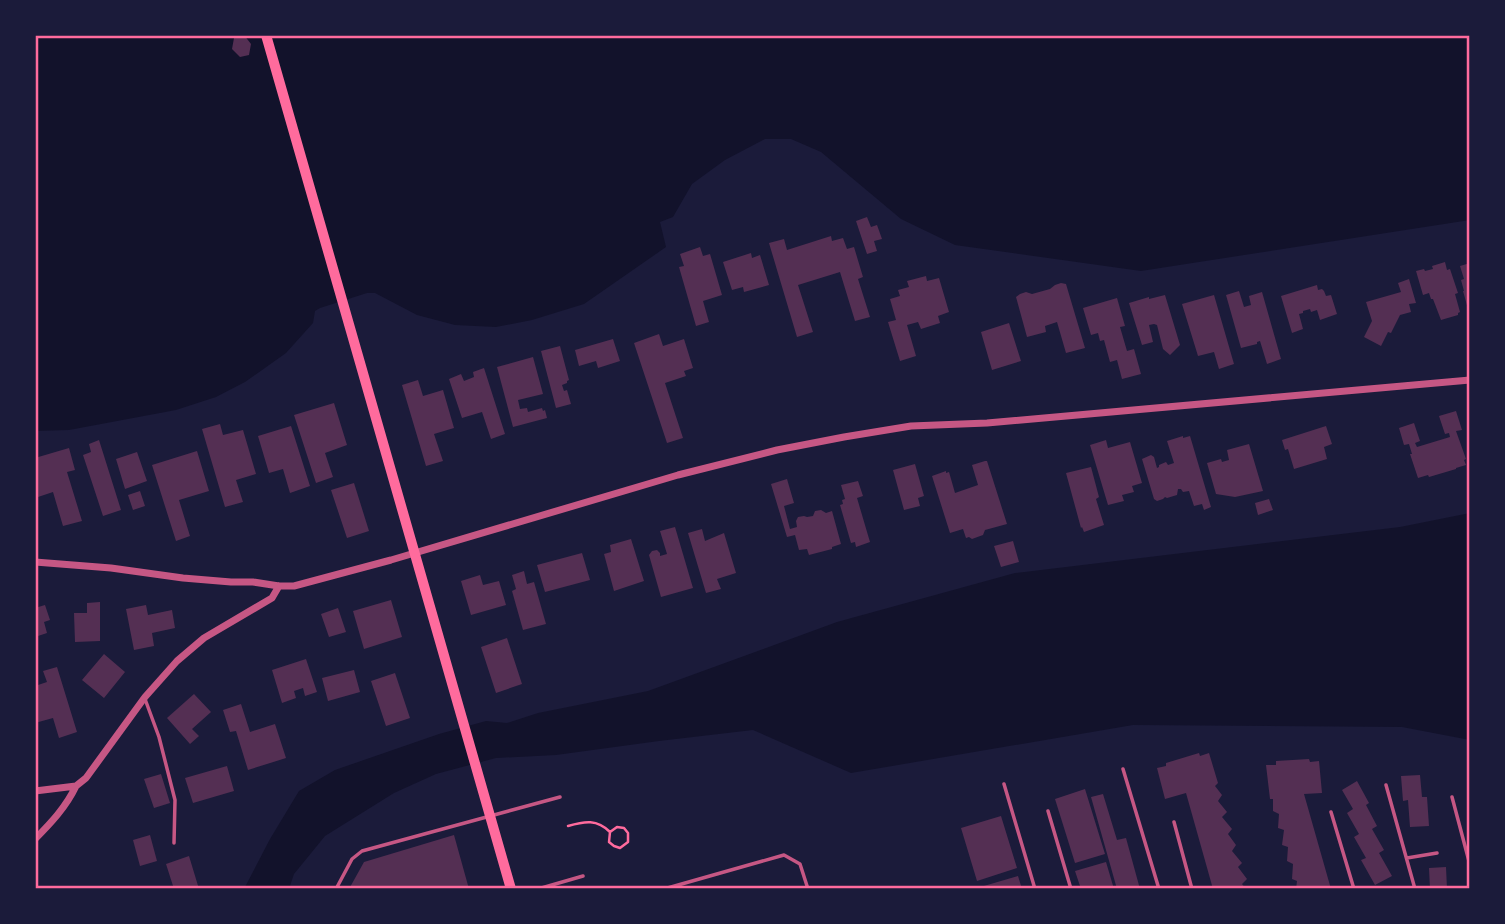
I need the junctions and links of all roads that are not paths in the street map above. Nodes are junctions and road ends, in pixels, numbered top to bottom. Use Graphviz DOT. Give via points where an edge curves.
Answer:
graph roads {
  1 [pos="266,35"];
  2 [pos="1470,380"];
  3 [pos="415,552"];
  4 [pos="35,562"];
  5 [pos="279,586"];
  6 [pos="145,696"];
  7 [pos="1123,769"];
  8 [pos="1004,784"];
  9 [pos="76,786"];
  10 [pos="1386,786"];
  11 [pos="35,791"];
  12 [pos="560,797"];
  13 [pos="1452,797"];
  14 [pos="1048,811"];
  15 [pos="1331,812"];
  16 [pos="490,817"];
  17 [pos="1174,822"];
  18 [pos="35,839"];
  19 [pos="174,843"];
  20 [pos="1437,853"];
  21 [pos="1407,858"];
  22 [pos="1470,865"];
  23 [pos="583,876"];
  24 [pos="336,889"];
  25 [pos="511,889"];
  26 [pos="538,889"];
  27 [pos="664,889"];
  28 [pos="808,889"];
  29 [pos="1035,889"];
  30 [pos="1071,889"];
  31 [pos="1159,889"];
  32 [pos="1192,889"];
  33 [pos="1354,889"];
  34 [pos="1415,889"];
  1 -- 3 [label="main road"];
  2 -- 3 [label="street" via="911,426 777,450 678,475"];
  3 -- 5 [label="street" via="294,586"];
  3 -- 16 [label="main road"];
  4 -- 5 [label="street"];
  5 -- 6 [label="street" via="272,598 204,638"];
  6 -- 9 [label="street"];
  6 -- 19 [label="lane" via="175,800"];
  7 -- 31 [label="lane"];
  8 -- 29 [label="lane"];
  9 -- 11 [label="street"];
  9 -- 18 [label="street" via="55,819"];
  10 -- 21 [label="lane"];
  12 -- 16 [label="lane"];
  13 -- 22 [label="lane"];
  14 -- 30 [label="lane"];
  15 -- 33 [label="lane"];
  16 -- 24 [label="lane" via="362,851 352,859"];
  16 -- 25 [label="main road"];
  17 -- 32 [label="lane"];
  20 -- 21 [label="lane"];
  21 -- 34 [label="lane"];
  23 -- 26 [label="lane"];
  27 -- 28 [label="lane" via="784,855 800,864"];
}
